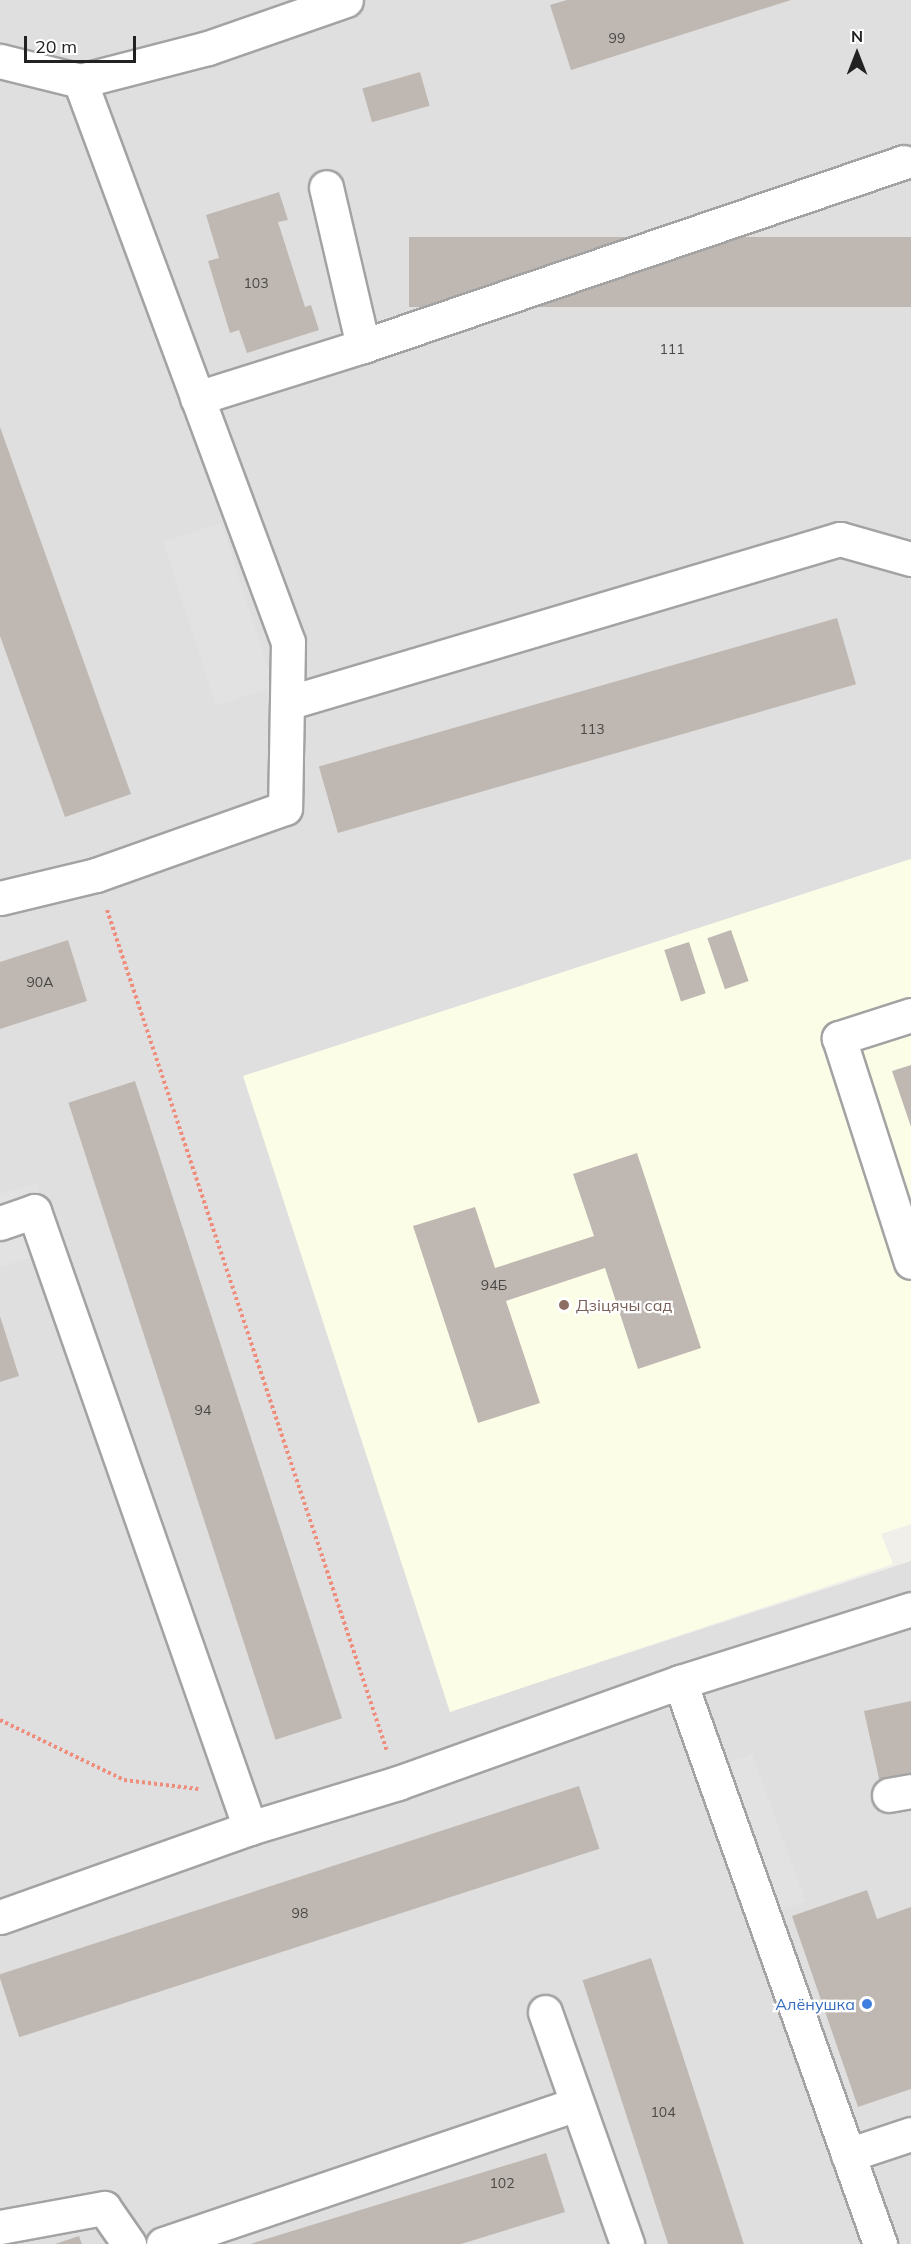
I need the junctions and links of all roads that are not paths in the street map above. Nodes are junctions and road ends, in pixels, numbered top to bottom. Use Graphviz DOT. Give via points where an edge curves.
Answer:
graph roads {
  1 [pos="346,0"];
  2 [pos="0,61"];
  3 [pos="80,81"];
  4 [pos="904,162"];
  5 [pos="326,187"];
  6 [pos="363,346"];
  7 [pos="197,398"];
  8 [pos="911,559"];
  9 [pos="287,703"];
  10 [pos="0,898"];
  11 [pos="911,1015"];
  12 [pos="0,1223"];
  13 [pos="911,1262"];
  14 [pos="911,1609"];
  15 [pos="680,1682"];
  16 [pos="250,1828"];
  17 [pos="0,1917"];
  18 [pos="545,2012"];
  19 [pos="577,2104"];
  20 [pos="911,2134"];
  21 [pos="848,2155"];
  22 [pos="0,2227"];
  23 [pos="129,2244"];
  24 [pos="163,2244"];
  25 [pos="627,2244"];
  26 [pos="880,2244"];
  1 -- 3 [label="lane" via="208,48"];
  2 -- 3 [label="lane"];
  3 -- 7 [label="lane"];
  4 -- 6 [label="lane"];
  5 -- 6 [label="lane"];
  6 -- 7 [label="lane"];
  7 -- 9 [label="lane" via="288,642"];
  8 -- 9 [label="lane" via="840,539"];
  9 -- 10 [label="lane" via="285,808 96,875"];
  11 -- 13 [label="lane" via="839,1038"];
  12 -- 16 [label="lane" via="34,1211"];
  14 -- 15 [label="lane"];
  15 -- 16 [label="lane" via="398,1784"];
  15 -- 21 [label="lane"];
  16 -- 17 [label="lane"];
  18 -- 19 [label="lane"];
  19 -- 24 [label="lane"];
  19 -- 25 [label="lane"];
  20 -- 21 [label="lane"];
  21 -- 26 [label="lane"];
  22 -- 23 [label="lane" via="104,2208"];
}
